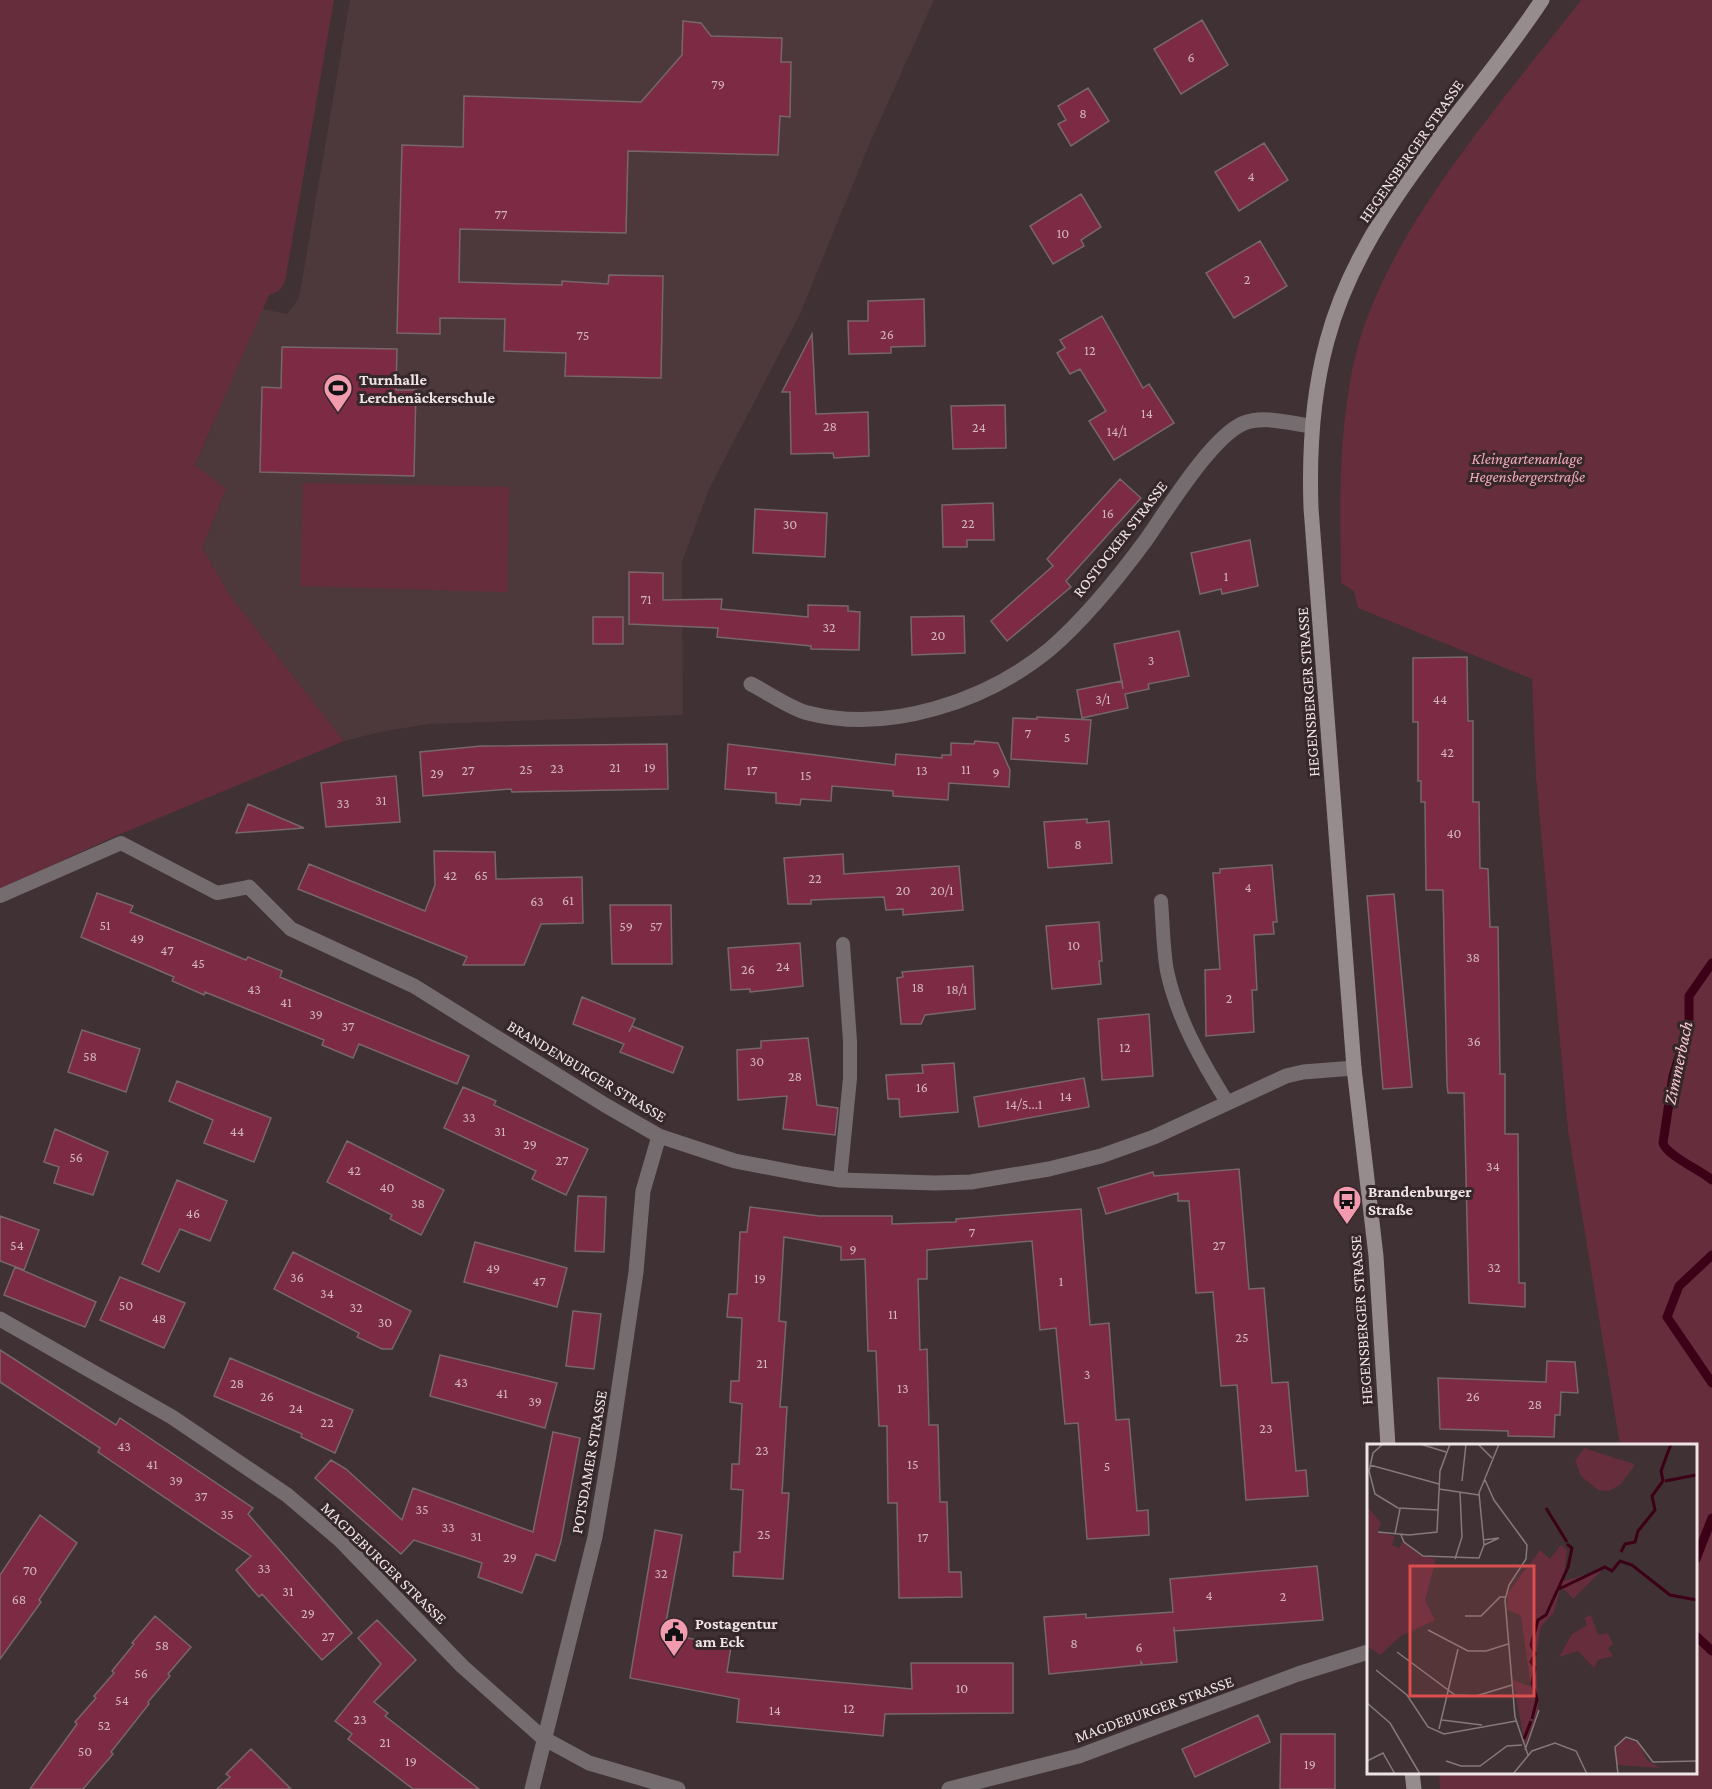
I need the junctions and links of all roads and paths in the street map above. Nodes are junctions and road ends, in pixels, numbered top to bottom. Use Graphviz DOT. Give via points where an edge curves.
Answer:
graph roads {
  1 [pos="1542,0"];
  2 [pos="1312,426"];
  3 [pos="751,684"];
  4 [pos="249,886"];
  5 [pos="0,896"];
  6 [pos="1161,901"];
  7 [pos="843,944"];
  8 [pos="1354,1068"];
  9 [pos="1227,1102"];
  10 [pos="659,1136"];
  11 [pos="840,1179"];
  12 [pos="0,1319"];
  13 [pos="1388,1444"];
  14 [pos="1367,1652"];
  15 [pos="543,1738"];
  16 [pos="1412,1774"];
  17 [pos="532,1789"];
  18 [pos="678,1789"];
  19 [pos="949,1789"];
  20 [pos="1414,1789"];
  1 -- 2 [label="street, HEGENSBERGER STRASSE" via="1377,228 1341,300 1327,339"];
  2 -- 3 [label="street, ROSTOCKER STRASSE" via="1258,419 1243,423 1217,444 1135,554 1075,624 1049,649 980,692 944,706 896,716 839,719 805,712"];
  2 -- 8 [label="street, HEGENSBERGER STRASSE" via="1311,508"];
  4 -- 5 [label="lane, BRANDENBURGER STRASSE" via="217,893 121,843"];
  4 -- 10 [label="street, BRANDENBURGER STRASSE" via="291,929 414,986"];
  6 -- 9 [label="lane" via="1167,969 1176,1004"];
  7 -- 11 [label="lane" via="850,1078"];
  8 -- 9 [label="street, BRANDENBURGER STRASSE" via="1286,1076"];
  8 -- 13 [label="street, HEGENSBERGER STRASSE" via="1375,1245"];
  9 -- 11 [label="street, BRANDENBURGER STRASSE" via="1154,1137 1049,1169 962,1182"];
  10 -- 11 [label="street, BRANDENBURGER STRASSE" via="735,1161"];
  10 -- 15 [label="street, POTSDAMER STRASSE" via="643,1191 622,1371 595,1537"];
  12 -- 15 [label="street, MAGDEBURGER STRASSE" via="172,1417 287,1495 340,1540 462,1666"];
  14 -- 19 [label="street, MAGDEBURGER STRASSE" via="1079,1756"];
  15 -- 17 [label="street, POTSDAMER STRASSE"];
  15 -- 18 [label="street, MAGDEBURGER STRASSE" via="589,1764"];
  16 -- 20 [label="street"];
}
